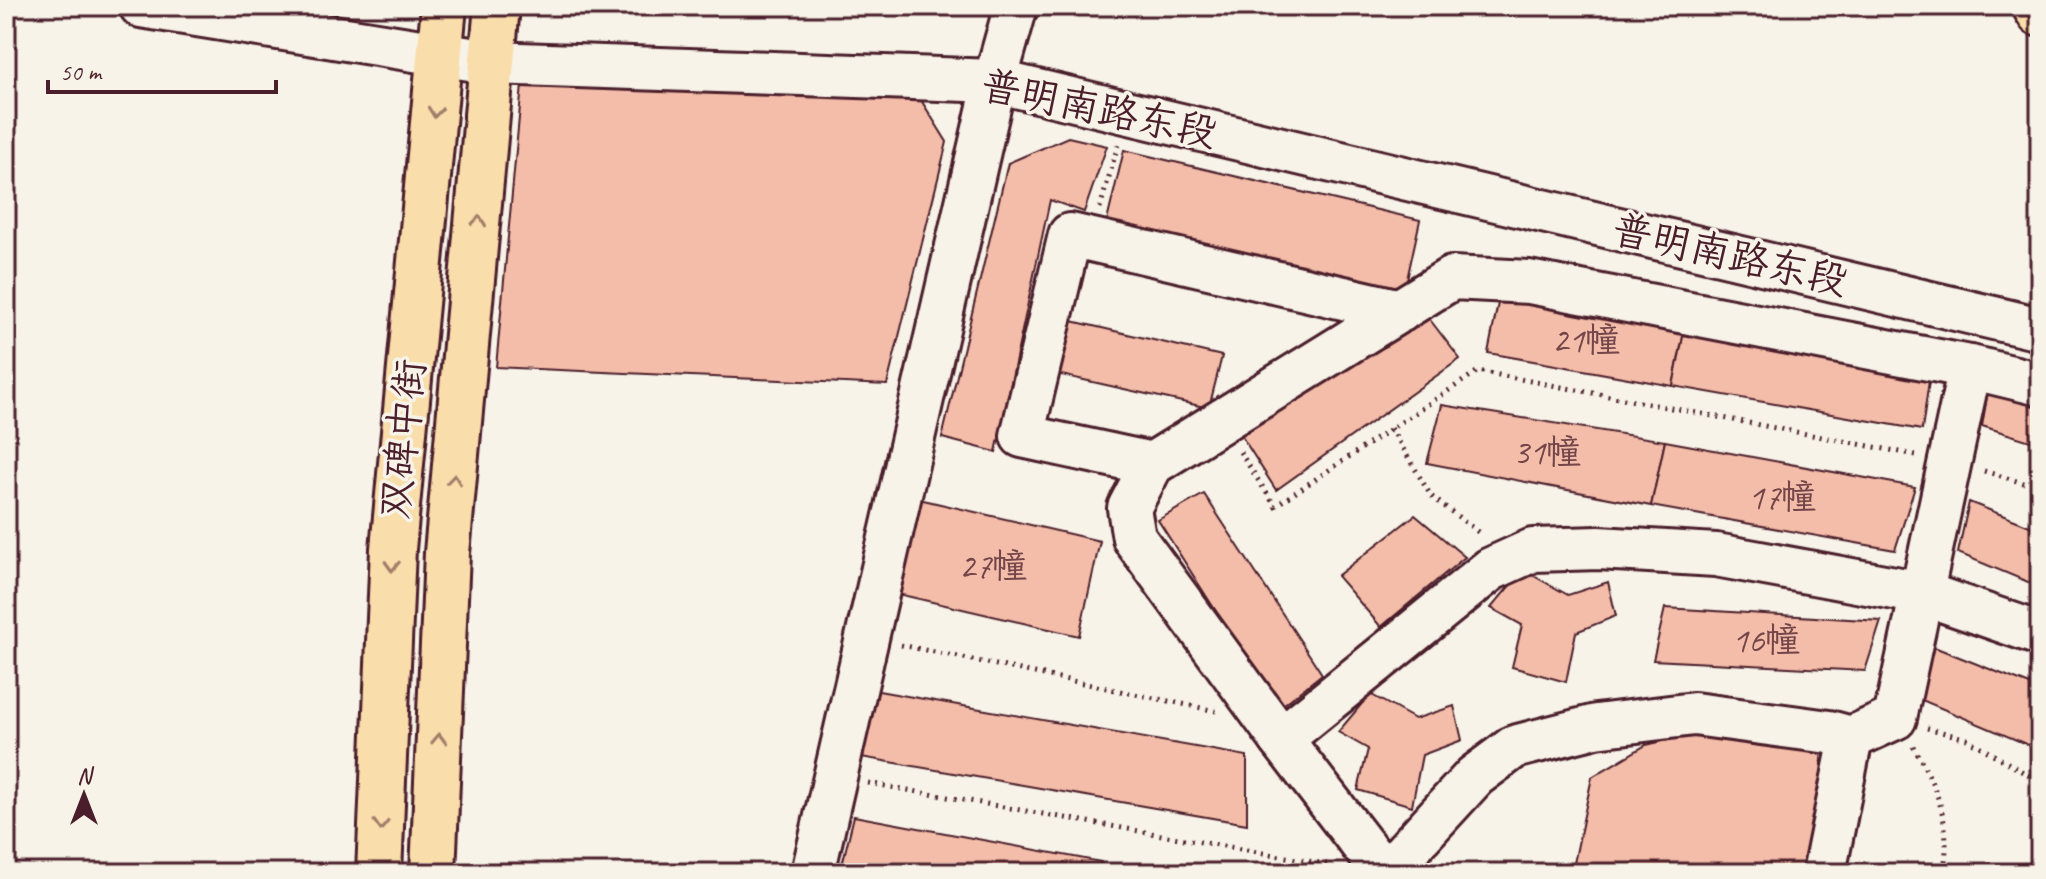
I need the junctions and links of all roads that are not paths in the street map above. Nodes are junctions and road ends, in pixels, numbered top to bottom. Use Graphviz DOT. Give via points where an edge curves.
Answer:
graph roads {
  1 [pos="141,6"];
  2 [pos="444,6"];
  3 [pos="497,6"];
  4 [pos="1016,6"];
  5 [pos="2035,6"];
  6 [pos="2040,14"];
  7 [pos="441,54"];
  8 [pos="495,63"];
  9 [pos="995,81"];
  10 [pos="1400,311"];
  11 [pos="2040,329"];
  12 [pos="1970,367"];
  13 [pos="2040,384"];
  14 [pos="1152,464"];
  15 [pos="1922,593"];
  16 [pos="2040,634"];
  17 [pos="1274,730"];
  18 [pos="1851,738"];
  19 [pos="379,873"];
  20 [pos="433,873"];
  21 [pos="813,873"];
  22 [pos="1385,873"];
  23 [pos="1824,873"];
  1 -- 7 [label="street, 普明南路东段"];
  2 -- 7 [label="main road, 双碑中街"];
  3 -- 8 [label="main road, 双碑中街"];
  4 -- 9 [label="street"];
  5 -- 6 [label="main road"];
  7 -- 8 [label="street, 普明南路东段"];
  7 -- 19 [label="main road, 双碑中街, one-way" via="393,549"];
  8 -- 9 [label="street, 普明南路东段"];
  20 -- 8 [label="main road, 双碑中街, one-way" via="447,553"];
  9 -- 11 [label="street, 普明南路东段"];
  9 -- 21 [label="street"];
  10 -- 12 [label="street" via="1452,278 1529,282"];
  10 -- 14 [label="street"];
  10 -- 14 [label="street" via="1070,235 1022,436"];
  12 -- 13 [label="street"];
  12 -- 15 [label="street"];
  14 -- 17 [label="street" via="1129,508 1134,538"];
  15 -- 16 [label="street"];
  15 -- 17 [label="street" via="1716,555 1533,550 1491,569"];
  15 -- 18 [label="street" via="1895,718"];
  17 -- 22 [label="street"];
  18 -- 22 [label="street" via="1694,714 1596,726 1514,747 1475,776"];
  18 -- 23 [label="street"];
}
